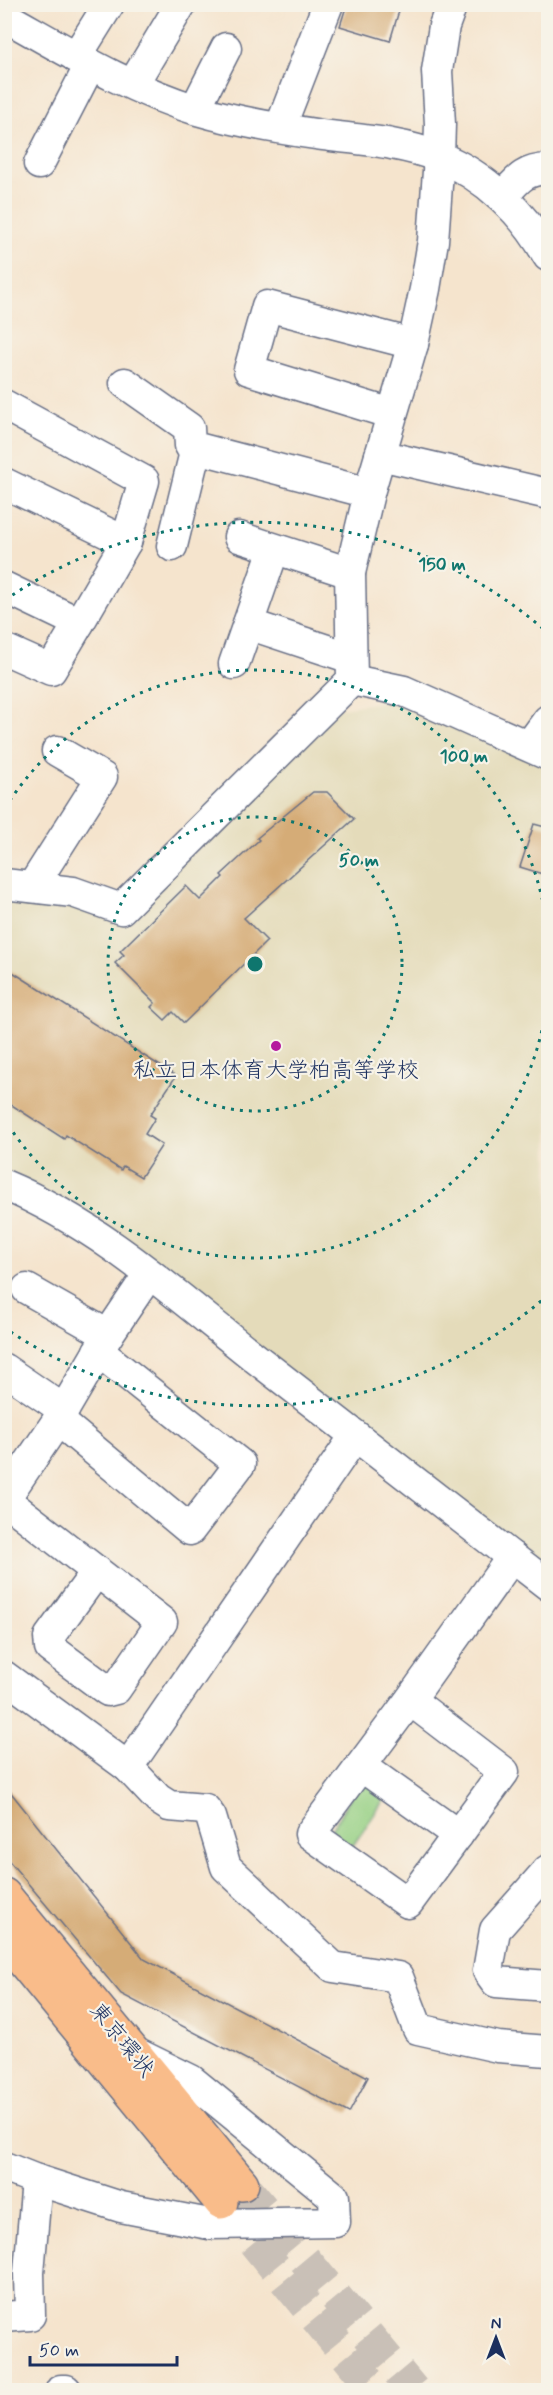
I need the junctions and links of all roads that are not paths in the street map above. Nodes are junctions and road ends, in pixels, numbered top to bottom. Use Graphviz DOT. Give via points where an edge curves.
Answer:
graph roads {
  1 [pos="109,4"];
  2 [pos="181,4"];
  3 [pos="328,4"];
  4 [pos="452,4"];
  5 [pos="6,21"];
  6 [pos="226,48"];
  7 [pos="83,61"];
  8 [pos="133,84"];
  9 [pos="195,109"];
  10 [pos="280,128"];
  11 [pos="439,157"];
  12 [pos="39,164"];
  13 [pos="549,169"];
  14 [pos="502,196"];
  15 [pos="549,256"];
  16 [pos="413,344"];
  17 [pos="125,383"];
  18 [pos="4,405"];
  19 [pos="392,414"];
  20 [pos="196,448"];
  21 [pos="380,455"];
  22 [pos="4,483"];
  23 [pos="369,493"];
  24 [pos="549,494"];
  25 [pos="239,537"];
  26 [pos="126,542"];
  27 [pos="172,546"];
  28 [pos="274,549"];
  29 [pos="350,573"];
  30 [pos="4,587"];
  31 [pos="79,623"];
  32 [pos="248,624"];
  33 [pos="4,649"];
  34 [pos="234,664"];
  35 [pos="352,669"];
  36 [pos="549,720"];
  37 [pos="57,751"];
  38 [pos="539,751"];
  39 [pos="18,886"];
  40 [pos="4,1185"];
  41 [pos="150,1274"];
  42 [pos="27,1288"];
  43 [pos="103,1343"];
  44 [pos="4,1369"];
  45 [pos="61,1415"];
  46 [pos="355,1436"];
  47 [pos="5,1500"];
  48 [pos="512,1557"];
  49 [pos="97,1571"];
  50 [pos="549,1585"];
  51 [pos="4,1676"];
  52 [pos="410,1700"];
  53 [pos="361,1766"];
  54 [pos="128,1767"];
  55 [pos="458,1835"];
  56 [pos="549,1870"];
  57 [pos="4,1895"];
  58 [pos="4,1938"];
  59 [pos="549,1986"];
  60 [pos="134,2052"];
  61 [pos="549,2052"];
  62 [pos="4,2167"];
  63 [pos="38,2180"];
  64 [pos="4,2317"];
  1 -- 7 [label="street"];
  2 -- 8 [label="street"];
  3 -- 10 [label="street"];
  4 -- 11 [label="street" via="436,71"];
  5 -- 7 [label="street"];
  6 -- 9 [label="street"];
  7 -- 8 [label="street"];
  7 -- 12 [label="street"];
  8 -- 9 [label="street"];
  9 -- 10 [label="street"];
  10 -- 11 [label="street" via="366,140"];
  11 -- 14 [label="street"];
  11 -- 16 [label="street" via="433,241"];
  13 -- 14 [label="street" via="532,170"];
  14 -- 15 [label="street" via="524,219"];
  16 -- 19 [label="street"];
  16 -- 19 [label="street" via="267,306 249,370"];
  17 -- 20 [label="street" via="189,428 190,446"];
  18 -- 26 [label="street" via="144,481"];
  19 -- 21 [label="street"];
  20 -- 23 [label="street"];
  20 -- 27 [label="street"];
  21 -- 23 [label="street"];
  21 -- 24 [label="street"];
  22 -- 26 [label="street"];
  23 -- 29 [label="street"];
  25 -- 28 [label="street"];
  26 -- 31 [label="street"];
  28 -- 29 [label="street"];
  28 -- 32 [label="street"];
  29 -- 35 [label="street"];
  30 -- 31 [label="street"];
  31 -- 33 [label="street" via="51,670"];
  32 -- 34 [label="street"];
  32 -- 35 [label="street"];
  35 -- 38 [label="street"];
  35 -- 39 [label="street" via="121,909 73,892"];
  36 -- 38 [label="street"];
  37 -- 39 [label="street" via="102,777"];
  40 -- 41 [label="street" via="74,1221"];
  41 -- 43 [label="street"];
  41 -- 46 [label="street"];
  42 -- 43 [label="street"];
  43 -- 45 [label="street"];
  43 -- 45 [label="street" via="240,1464 190,1530"];
  44 -- 45 [label="street"];
  45 -- 47 [label="street"];
  46 -- 48 [label="street"];
  46 -- 54 [label="street"];
  47 -- 49 [label="street"];
  48 -- 50 [label="street"];
  48 -- 52 [label="street"];
  51 -- 54 [label="street"];
  52 -- 53 [label="street"];
  52 -- 55 [label="street" via="504,1772"];
  53 -- 55 [label="street"];
  53 -- 55 [label="street" via="310,1834 408,1903"];
  54 -- 61 [label="street" via="158,1799 170,1806 205,1809 226,1867 333,1967 398,1977 418,2029 498,2047"];
  56 -- 59 [label="street" via="495,1930 488,1971 496,1982"];
  57 -- 60 [label="highway, 東京環状"];
  58 -- 60 [label="highway, 東京環状" via="231,2193"];
  60 -- 63 [label="street" via="191,2080 334,2197 335,2222 209,2224 121,2207"];
  62 -- 63 [label="street"];
  63 -- 64 [label="street" via="29,2272 30,2315"];
}
